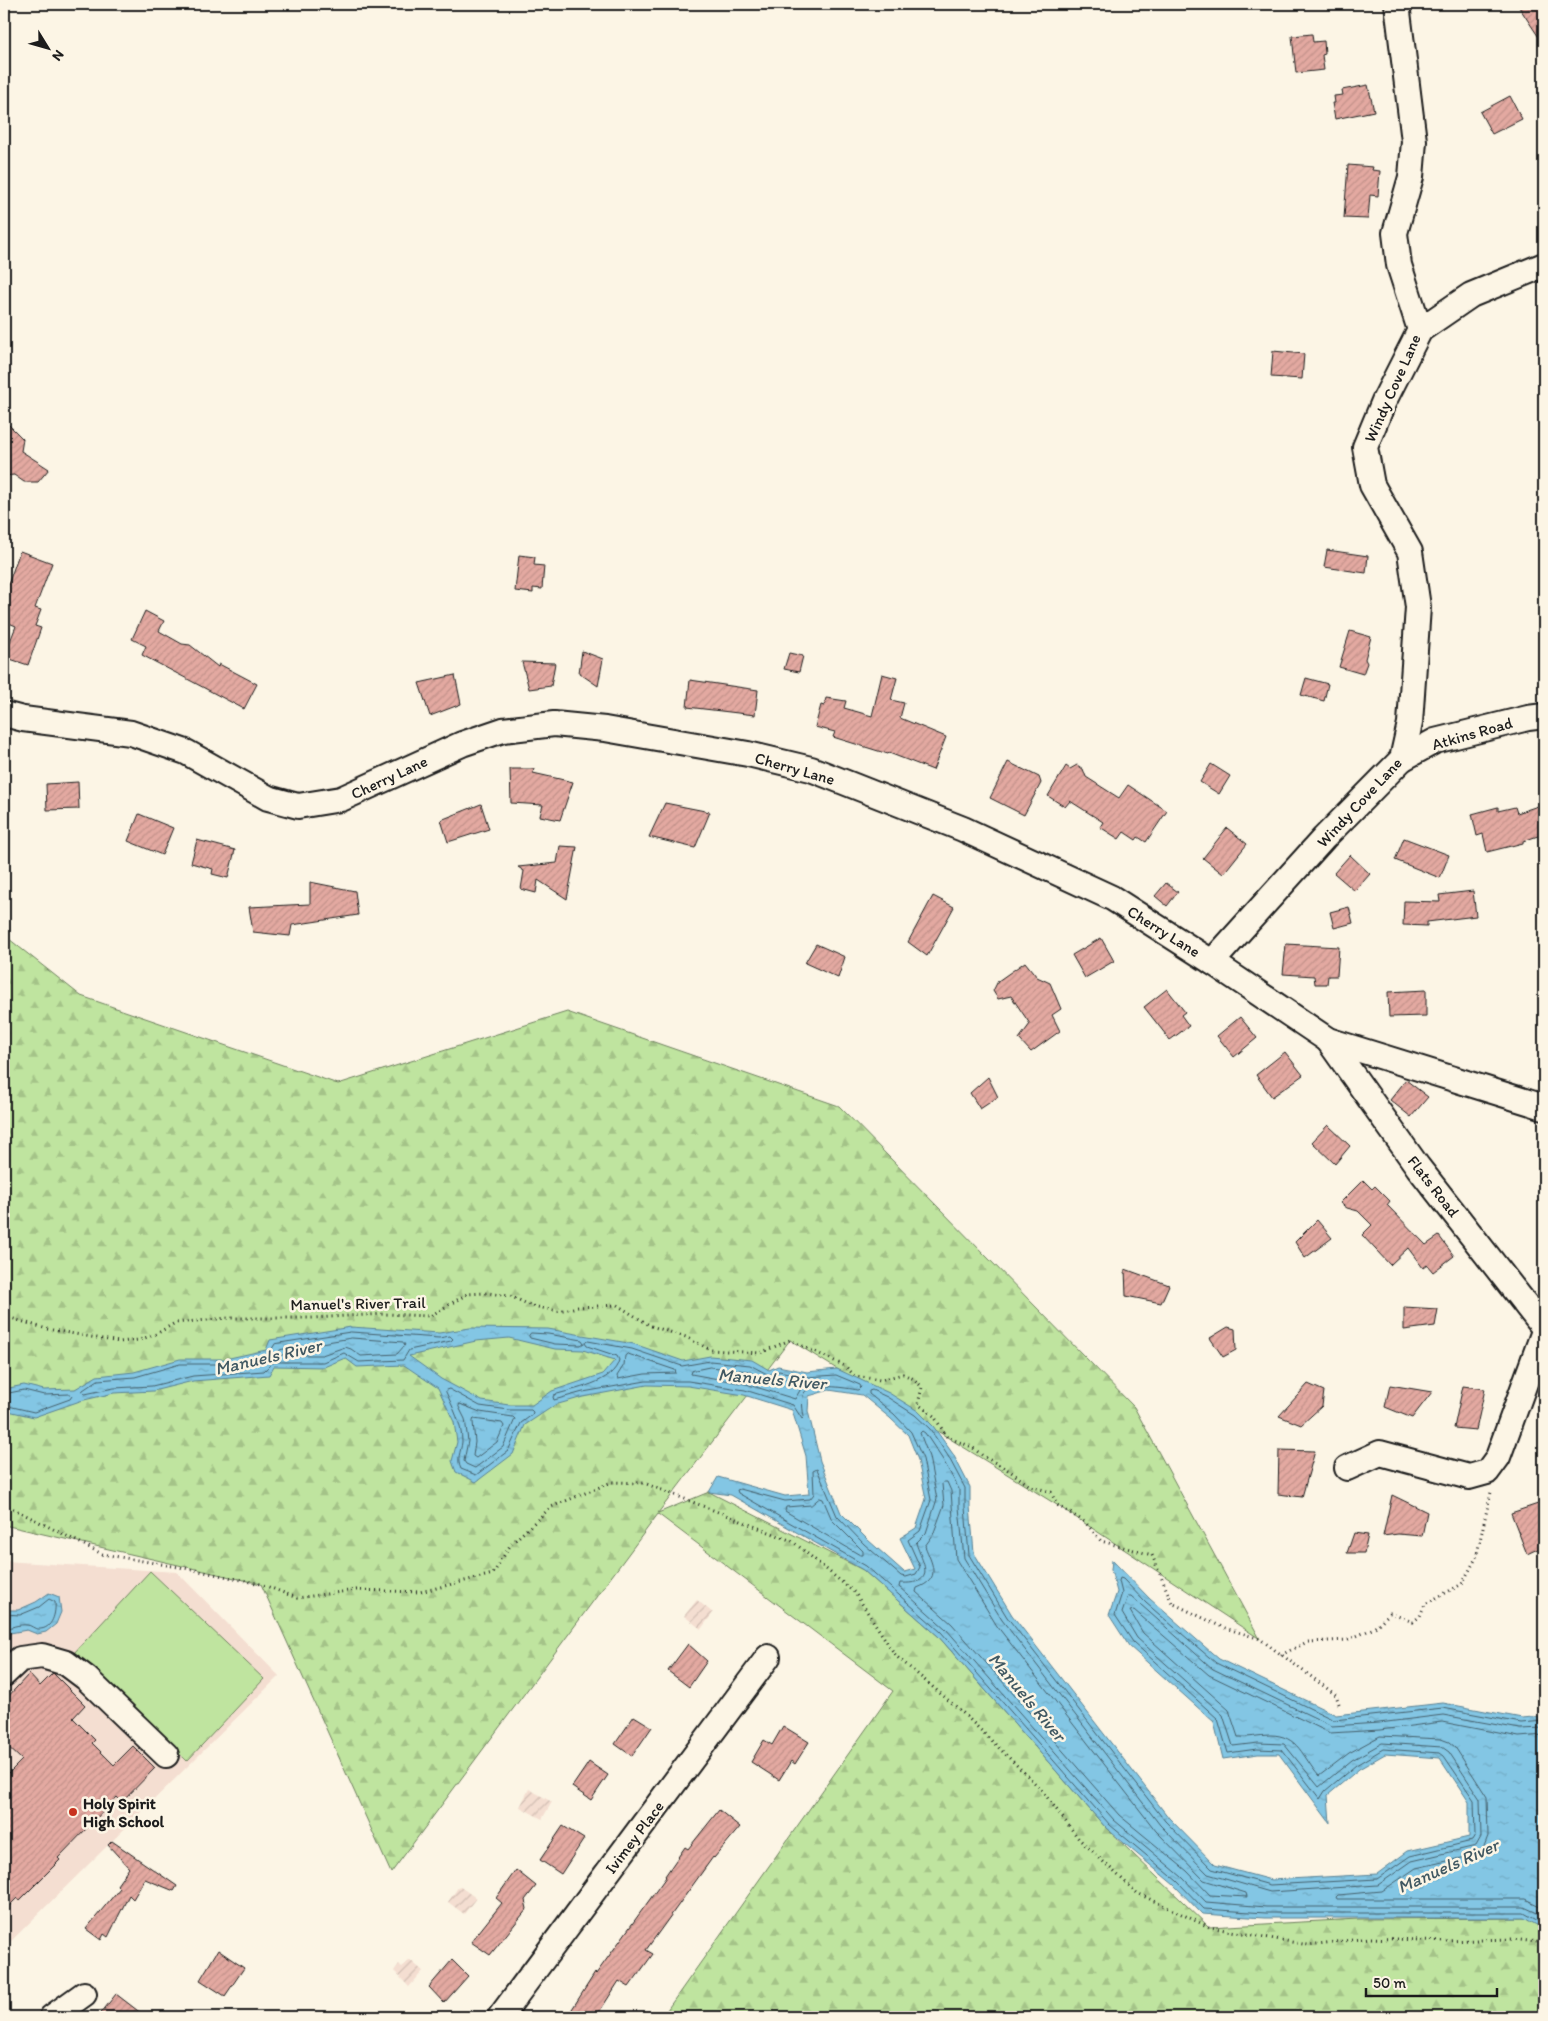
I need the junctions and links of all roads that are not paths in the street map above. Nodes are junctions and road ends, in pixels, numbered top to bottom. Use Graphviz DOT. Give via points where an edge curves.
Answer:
graph roads {
  1 [pos="1397,4"];
  2 [pos="1544,264"];
  3 [pos="1420,330"];
  4 [pos="4,714"];
  5 [pos="1544,716"];
  6 [pos="1402,760"];
  7 [pos="1212,962"];
  8 [pos="1328,1040"];
  9 [pos="1544,1107"];
  10 [pos="1536,1304"];
  11 [pos="1544,1330"];
  12 [pos="1346,1468"];
  13 [pos="768,1657"];
  14 [pos="4,1674"];
  15 [pos="166,1755"];
  16 [pos="84,1994"];
  17 [pos="52,2017"];
  18 [pos="500,2017"];
  1 -- 3 [label="street, Windy Cove Lane" via="1414,141 1411,177 1396,233 1399,265"];
  2 -- 3 [label="street" via="1471,294"];
  3 -- 6 [label="street, Windy Cove Lane" via="1365,447 1372,485 1410,552 1418,607 1410,723"];
  4 -- 7 [label="street, Cherry Lane" via="131,733 186,752 268,798 298,806 341,799 462,744 503,730 554,724 605,729 748,754 812,769 963,829 1112,898"];
  5 -- 6 [label="street, Atkins Road" via="1435,741"];
  6 -- 7 [label="street, Windy Cove Lane" via="1324,838"];
  7 -- 8 [label="street, Cherry Lane"];
  8 -- 9 [label="street, Cherry Lane"];
  8 -- 10 [label="street, Flats Road" via="1418,1167"];
  10 -- 11 [label="street, Flats Road"];
  11 -- 12 [label="street" via="1498,1457 1487,1472 1469,1477 1380,1454"];
  13 -- 18 [label="street, Ivimey Place"];
  14 -- 15 [label="street" via="20,1659 42,1656 66,1663 86,1678"];
  16 -- 17 [label="street"];
}
